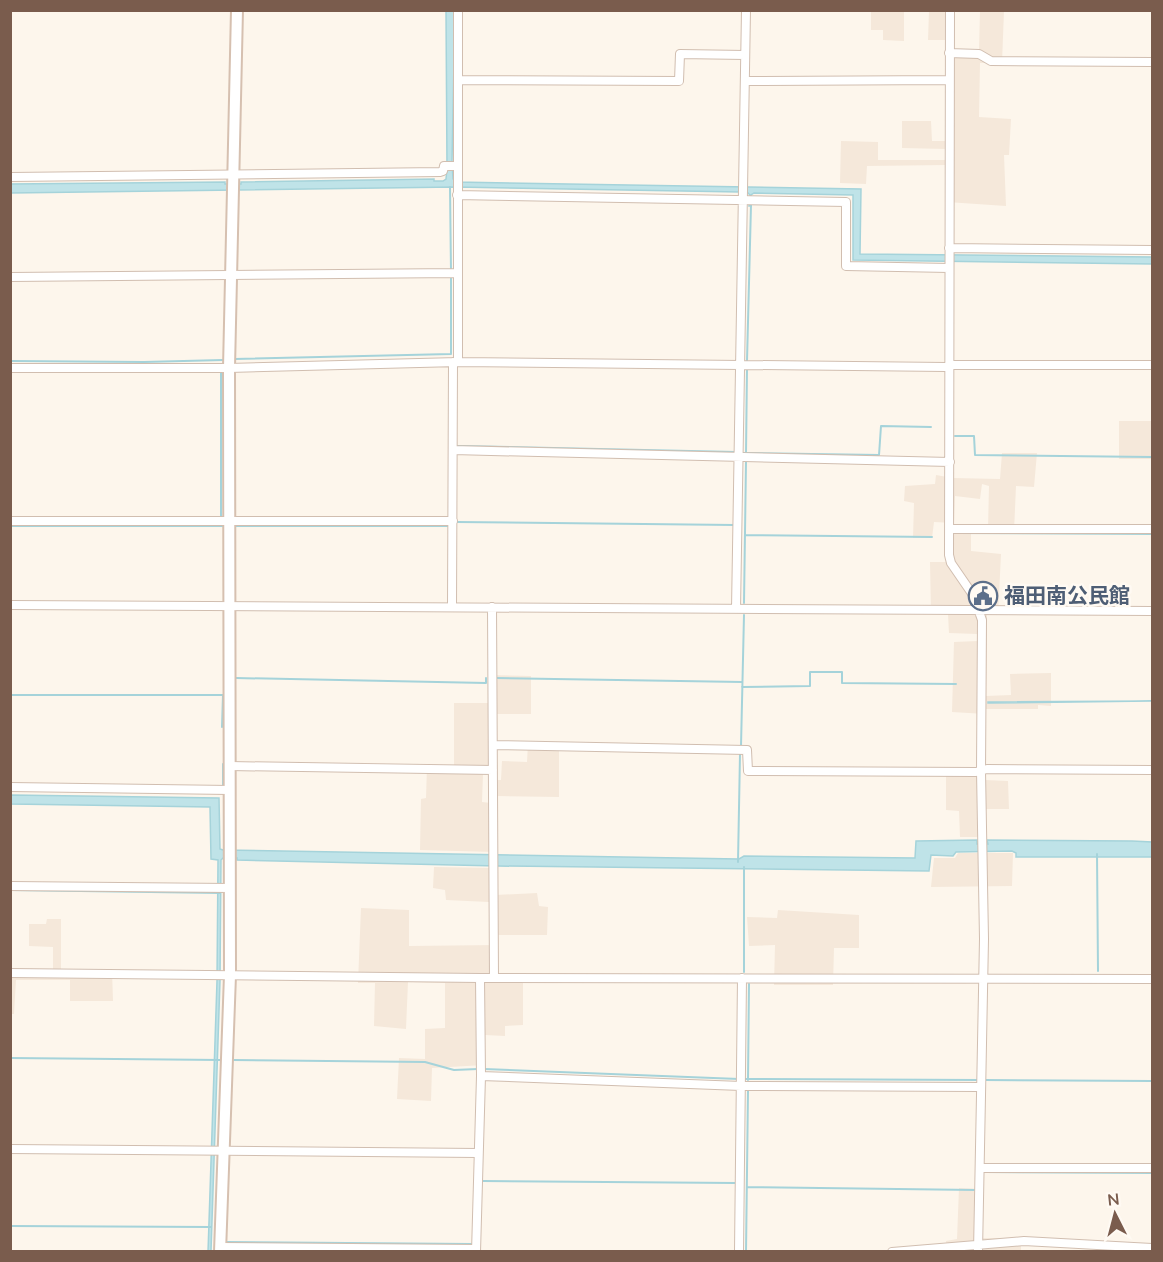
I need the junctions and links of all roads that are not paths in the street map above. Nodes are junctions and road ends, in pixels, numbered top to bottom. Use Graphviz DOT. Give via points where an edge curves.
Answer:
graph roads {
  1 [pos="237,10"];
  2 [pos="458,10"];
  3 [pos="746,10"];
  4 [pos="950,10"];
  5 [pos="949,53"];
  6 [pos="745,55"];
  7 [pos="1152,62"];
  8 [pos="458,80"];
  9 [pos="949,80"];
  10 [pos="745,81"];
  11 [pos="457,166"];
  12 [pos="10,177"];
  13 [pos="233,182"];
  14 [pos="457,193"];
  15 [pos="747,199"];
  16 [pos="1152,250"];
  17 [pos="949,258"];
  18 [pos="453,273"];
  19 [pos="231,276"];
  20 [pos="10,278"];
  21 [pos="455,362"];
  22 [pos="950,364"];
  23 [pos="740,365"];
  24 [pos="1152,365"];
  25 [pos="10,368"];
  26 [pos="229,368"];
  27 [pos="453,450"];
  28 [pos="739,457"];
  29 [pos="950,462"];
  30 [pos="10,521"];
  31 [pos="229,521"];
  32 [pos="453,521"];
  33 [pos="949,529"];
  34 [pos="1152,529"];
  35 [pos="10,605"];
  36 [pos="230,606"];
  37 [pos="452,607"];
  38 [pos="492,607"];
  39 [pos="736,609"];
  40 [pos="1152,611"];
  41 [pos="980,612"];
  42 [pos="493,745"];
  43 [pos="230,766"];
  44 [pos="493,770"];
  45 [pos="1152,770"];
  46 [pos="981,771"];
  47 [pos="10,787"];
  48 [pos="230,790"];
  49 [pos="10,886"];
  50 [pos="223,888"];
  51 [pos="10,973"];
  52 [pos="223,975"];
  53 [pos="480,978"];
  54 [pos="494,978"];
  55 [pos="742,978"];
  56 [pos="983,979"];
  57 [pos="1152,979"];
  58 [pos="481,1071"];
  59 [pos="741,1081"];
  60 [pos="981,1083"];
  61 [pos="10,1149"];
  62 [pos="217,1151"];
  63 [pos="478,1153"];
  64 [pos="980,1168"];
  65 [pos="1152,1168"];
  66 [pos="978,1247"];
  67 [pos="1152,1248"];
  68 [pos="220,1249"];
  69 [pos="476,1250"];
  70 [pos="740,1251"];
  71 [pos="892,1251"];
  1 -- 13 [label="street"];
  2 -- 8 [label="street"];
  3 -- 6 [label="street"];
  4 -- 5 [label="street"];
  5 -- 7 [label="street" via="979,54 991,61"];
  5 -- 9 [label="street"];
  6 -- 8 [label="street" via="680,54 679,81"];
  6 -- 10 [label="street"];
  8 -- 11 [label="street"];
  9 -- 10 [label="street"];
  9 -- 17 [label="street"];
  10 -- 15 [label="street" via="743,184"];
  11 -- 13 [label="street" via="444,166 440,172"];
  11 -- 14 [label="street"];
  12 -- 13 [label="street"];
  13 -- 19 [label="street"];
  14 -- 15 [label="street"];
  14 -- 18 [label="street"];
  15 -- 17 [label="street" via="846,202 846,266"];
  15 -- 23 [label="street"];
  16 -- 17 [label="street"];
  17 -- 22 [label="street"];
  18 -- 19 [label="street"];
  18 -- 21 [label="street"];
  19 -- 20 [label="street"];
  19 -- 26 [label="street"];
  21 -- 23 [label="street"];
  21 -- 26 [label="street"];
  21 -- 27 [label="street"];
  22 -- 23 [label="street"];
  22 -- 24 [label="street"];
  22 -- 29 [label="street"];
  23 -- 28 [label="street"];
  25 -- 26 [label="street"];
  26 -- 31 [label="street"];
  27 -- 28 [label="street"];
  27 -- 32 [label="street"];
  28 -- 29 [label="street"];
  28 -- 39 [label="street"];
  29 -- 33 [label="street"];
  30 -- 31 [label="street"];
  31 -- 32 [label="street"];
  31 -- 36 [label="street"];
  32 -- 37 [label="street"];
  33 -- 34 [label="street"];
  33 -- 41 [label="street" via="951,562"];
  35 -- 36 [label="street"];
  36 -- 37 [label="street"];
  36 -- 43 [label="street"];
  37 -- 38 [label="street"];
  38 -- 39 [label="street"];
  38 -- 42 [label="street"];
  39 -- 41 [label="street"];
  40 -- 41 [label="street"];
  41 -- 46 [label="street"];
  42 -- 44 [label="street"];
  42 -- 46 [label="street" via="747,750 748,771"];
  43 -- 44 [label="street"];
  43 -- 48 [label="street"];
  44 -- 54 [label="street"];
  45 -- 46 [label="street"];
  46 -- 56 [label="street"];
  47 -- 48 [label="street"];
  48 -- 50 [label="street" via="230,854"];
  49 -- 50 [label="street"];
  50 -- 52 [label="street"];
  51 -- 52 [label="street"];
  52 -- 53 [label="street"];
  52 -- 62 [label="street"];
  53 -- 54 [label="street"];
  53 -- 58 [label="street"];
  54 -- 55 [label="street"];
  55 -- 56 [label="street"];
  55 -- 59 [label="street"];
  56 -- 57 [label="street"];
  56 -- 60 [label="street"];
  58 -- 59 [label="street"];
  58 -- 63 [label="street"];
  59 -- 60 [label="street"];
  59 -- 70 [label="street"];
  60 -- 64 [label="street"];
  61 -- 62 [label="street"];
  62 -- 63 [label="street"];
  62 -- 68 [label="street"];
  63 -- 69 [label="street"];
  64 -- 65 [label="street"];
  64 -- 66 [label="street"];
  66 -- 67 [label="street" via="1024,1241"];
  66 -- 71 [label="street"];
  68 -- 69 [label="street"];
}
